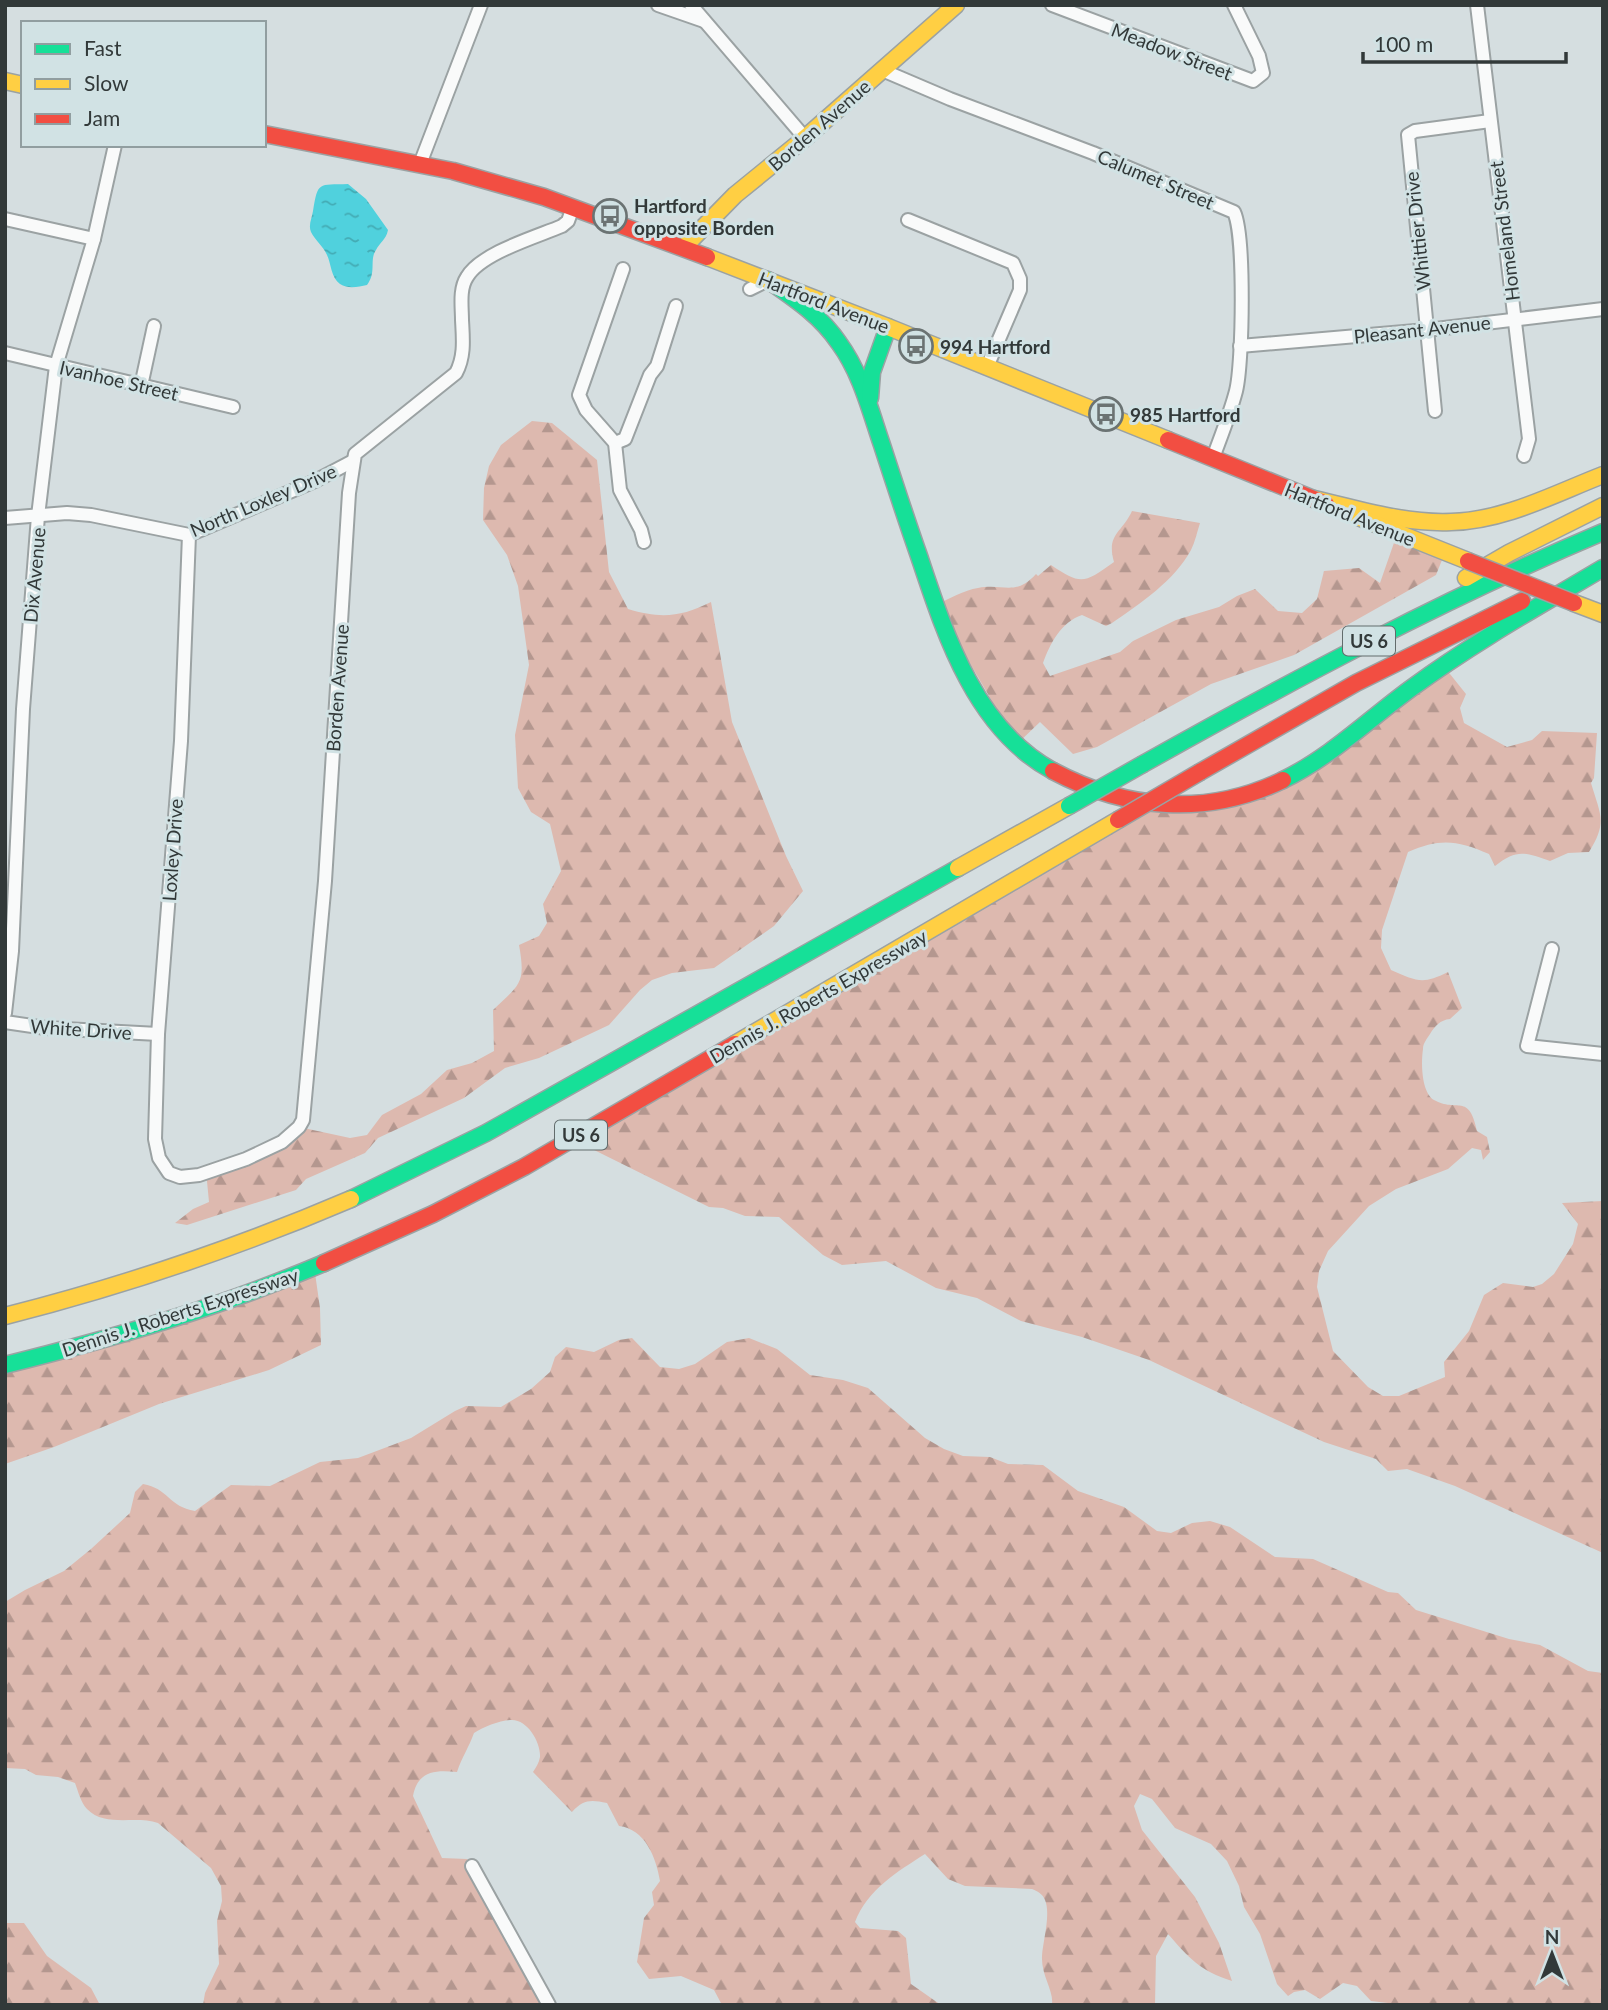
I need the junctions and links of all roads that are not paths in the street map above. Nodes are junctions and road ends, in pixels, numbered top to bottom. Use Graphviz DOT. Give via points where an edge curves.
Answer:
graph roads {
  1 [pos="481,5"];
  2 [pos="658,5"];
  3 [pos="691,5"];
  4 [pos="956,5"];
  5 [pos="1052,5"];
  6 [pos="1234,5"];
  7 [pos="1477,5"];
  8 [pos="704,21"];
  9 [pos="882,70"];
  10 [pos="1490,121"];
  11 [pos="266,134"];
  12 [pos="805,138"];
  13 [pos="115,147"];
  14 [pos="420,164"];
  15 [pos="573,207"];
  16 [pos="5,219"];
  17 [pos="908,220"];
  18 [pos="94,239"];
  19 [pos="684,247"];
  20 [pos="623,269"];
  21 [pos="768,280"];
  22 [pos="750,289"];
  23 [pos="676,306"];
  24 [pos="1603,309"];
  25 [pos="1515,319"];
  26 [pos="154,326"];
  27 [pos="888,327"];
  28 [pos="1427,330"];
  29 [pos="1240,345"];
  30 [pos="5,354"];
  31 [pos="57,366"];
  32 [pos="987,367"];
  33 [pos="141,386"];
  34 [pos="233,407"];
  35 [pos="1435,411"];
  36 [pos="875,427"];
  37 [pos="615,443"];
  38 [pos="1524,456"];
  39 [pos="1213,458"];
  40 [pos="353,461"];
  41 [pos="1603,475"];
  42 [pos="1314,499"];
  43 [pos="1603,506"];
  44 [pos="38,516"];
  45 [pos="5,518"];
  46 [pos="1603,532"];
  47 [pos="189,535"];
  48 [pos="644,542"];
  49 [pos="1603,567"];
  50 [pos="1603,614"];
  51 [pos="1377,637"];
  52 [pos="1552,949"];
  53 [pos="5,1013"];
  54 [pos="5,1022"];
  55 [pos="158,1034"];
  56 [pos="1603,1054"];
  57 [pos="162,1165"];
  58 [pos="5,1315"];
  59 [pos="5,1365"];
  60 [pos="472,1866"];
  61 [pos="549,2005"];
  1 -- 14 [label="street"];
  2 -- 8 [label="street"];
  3 -- 8 [label="street"];
  4 -- 9 [label="main road, Borden Avenue"];
  5 -- 6 [label="street, Meadow Street" via="1253,82 1263,73 1259,56"];
  7 -- 10 [label="street, Homeland Street"];
  8 -- 12 [label="street"];
  9 -- 12 [label="main road, Borden Avenue"];
  9 -- 29 [label="street, Calumet Street" via="1234,212 1239,230"];
  10 -- 25 [label="street, Homeland Street"];
  10 -- 28 [label="street, Whittier Drive" via="1408,135"];
  11 -- 14 [label="main road, Hartford Avenue"];
  12 -- 19 [label="main road, Borden Avenue" via="727,202"];
  13 -- 18 [label="street, Dix Avenue"];
  14 -- 15 [label="main road, Hartford Avenue"];
  15 -- 19 [label="main road, Hartford Avenue"];
  15 -- 40 [label="street" via="562,226 501,252 467,277 462,290 462,362 456,373 362,447"];
  16 -- 18 [label="street"];
  17 -- 32 [label="street" via="1013,263 1020,290"];
  18 -- 31 [label="street, Dix Avenue"];
  19 -- 21 [label="main road, Hartford Avenue"];
  20 -- 37 [label="street" via="579,395"];
  21 -- 22 [label="street"];
  21 -- 27 [label="main road, Hartford Avenue"];
  21 -- 36 [label="main road" via="812,311 837,337 855,369"];
  23 -- 37 [label="street" via="657,366 625,439"];
  24 -- 25 [label="street, Pleasant Avenue"];
  25 -- 28 [label="street, Pleasant Avenue"];
  25 -- 38 [label="street, Homeland Street" via="1529,439"];
  26 -- 33 [label="street"];
  27 -- 32 [label="main road, Hartford Avenue"];
  27 -- 36 [label="main road" via="870,384"];
  28 -- 29 [label="street, Pleasant Avenue"];
  28 -- 35 [label="street, Whittier Drive"];
  29 -- 39 [label="street, Calumet Street" via="1236,390"];
  30 -- 31 [label="street, Ivanhoe Street"];
  31 -- 33 [label="street, Ivanhoe Street"];
  31 -- 44 [label="street, Dix Avenue"];
  32 -- 39 [label="main road, Hartford Avenue"];
  33 -- 34 [label="street, Ivanhoe Street"];
  36 -- 49 [label="main road" via="947,640 982,706 1013,741 1053,772 1085,788 1136,803 1184,806 1221,802 1291,777 1464,651"];
  37 -- 48 [label="street" via="620,490"];
  39 -- 42 [label="main road, Hartford Avenue"];
  40 -- 47 [label="street, North Loxley Drive"];
  40 -- 57 [label="street, Borden Avenue" via="321,933 303,1120 282,1142 199,1175 180,1177 169,1174"];
  41 -- 42 [label="main road" via="1498,514 1461,522 1405,517"];
  42 -- 50 [label="main road, Hartford Avenue, bridge"];
  43 -- 51 [label="main road" via="1476,572"];
  44 -- 45 [label="street, North Loxley Drive"];
  44 -- 47 [label="street, North Loxley Drive" via="91,515"];
  44 -- 53 [label="street, Dix Avenue"];
  46 -- 51 [label="main road, US 6"];
  47 -- 55 [label="street, Loxley Drive" via="181,741"];
  49 -- 59 [label="main road, Dennis J. Roberts Expressway / US 6, bridge" via="1488,616 1312,707 578,1137 446,1207 265,1287"];
  51 -- 58 [label="main road, US 6, bridge" via="406,1173 224,1250"];
  52 -- 56 [label="street" via="1527,1046"];
  54 -- 55 [label="street, White Drive"];
  55 -- 57 [label="street, Loxley Drive" via="155,1139"];
  60 -- 61 [label="street"];
}
